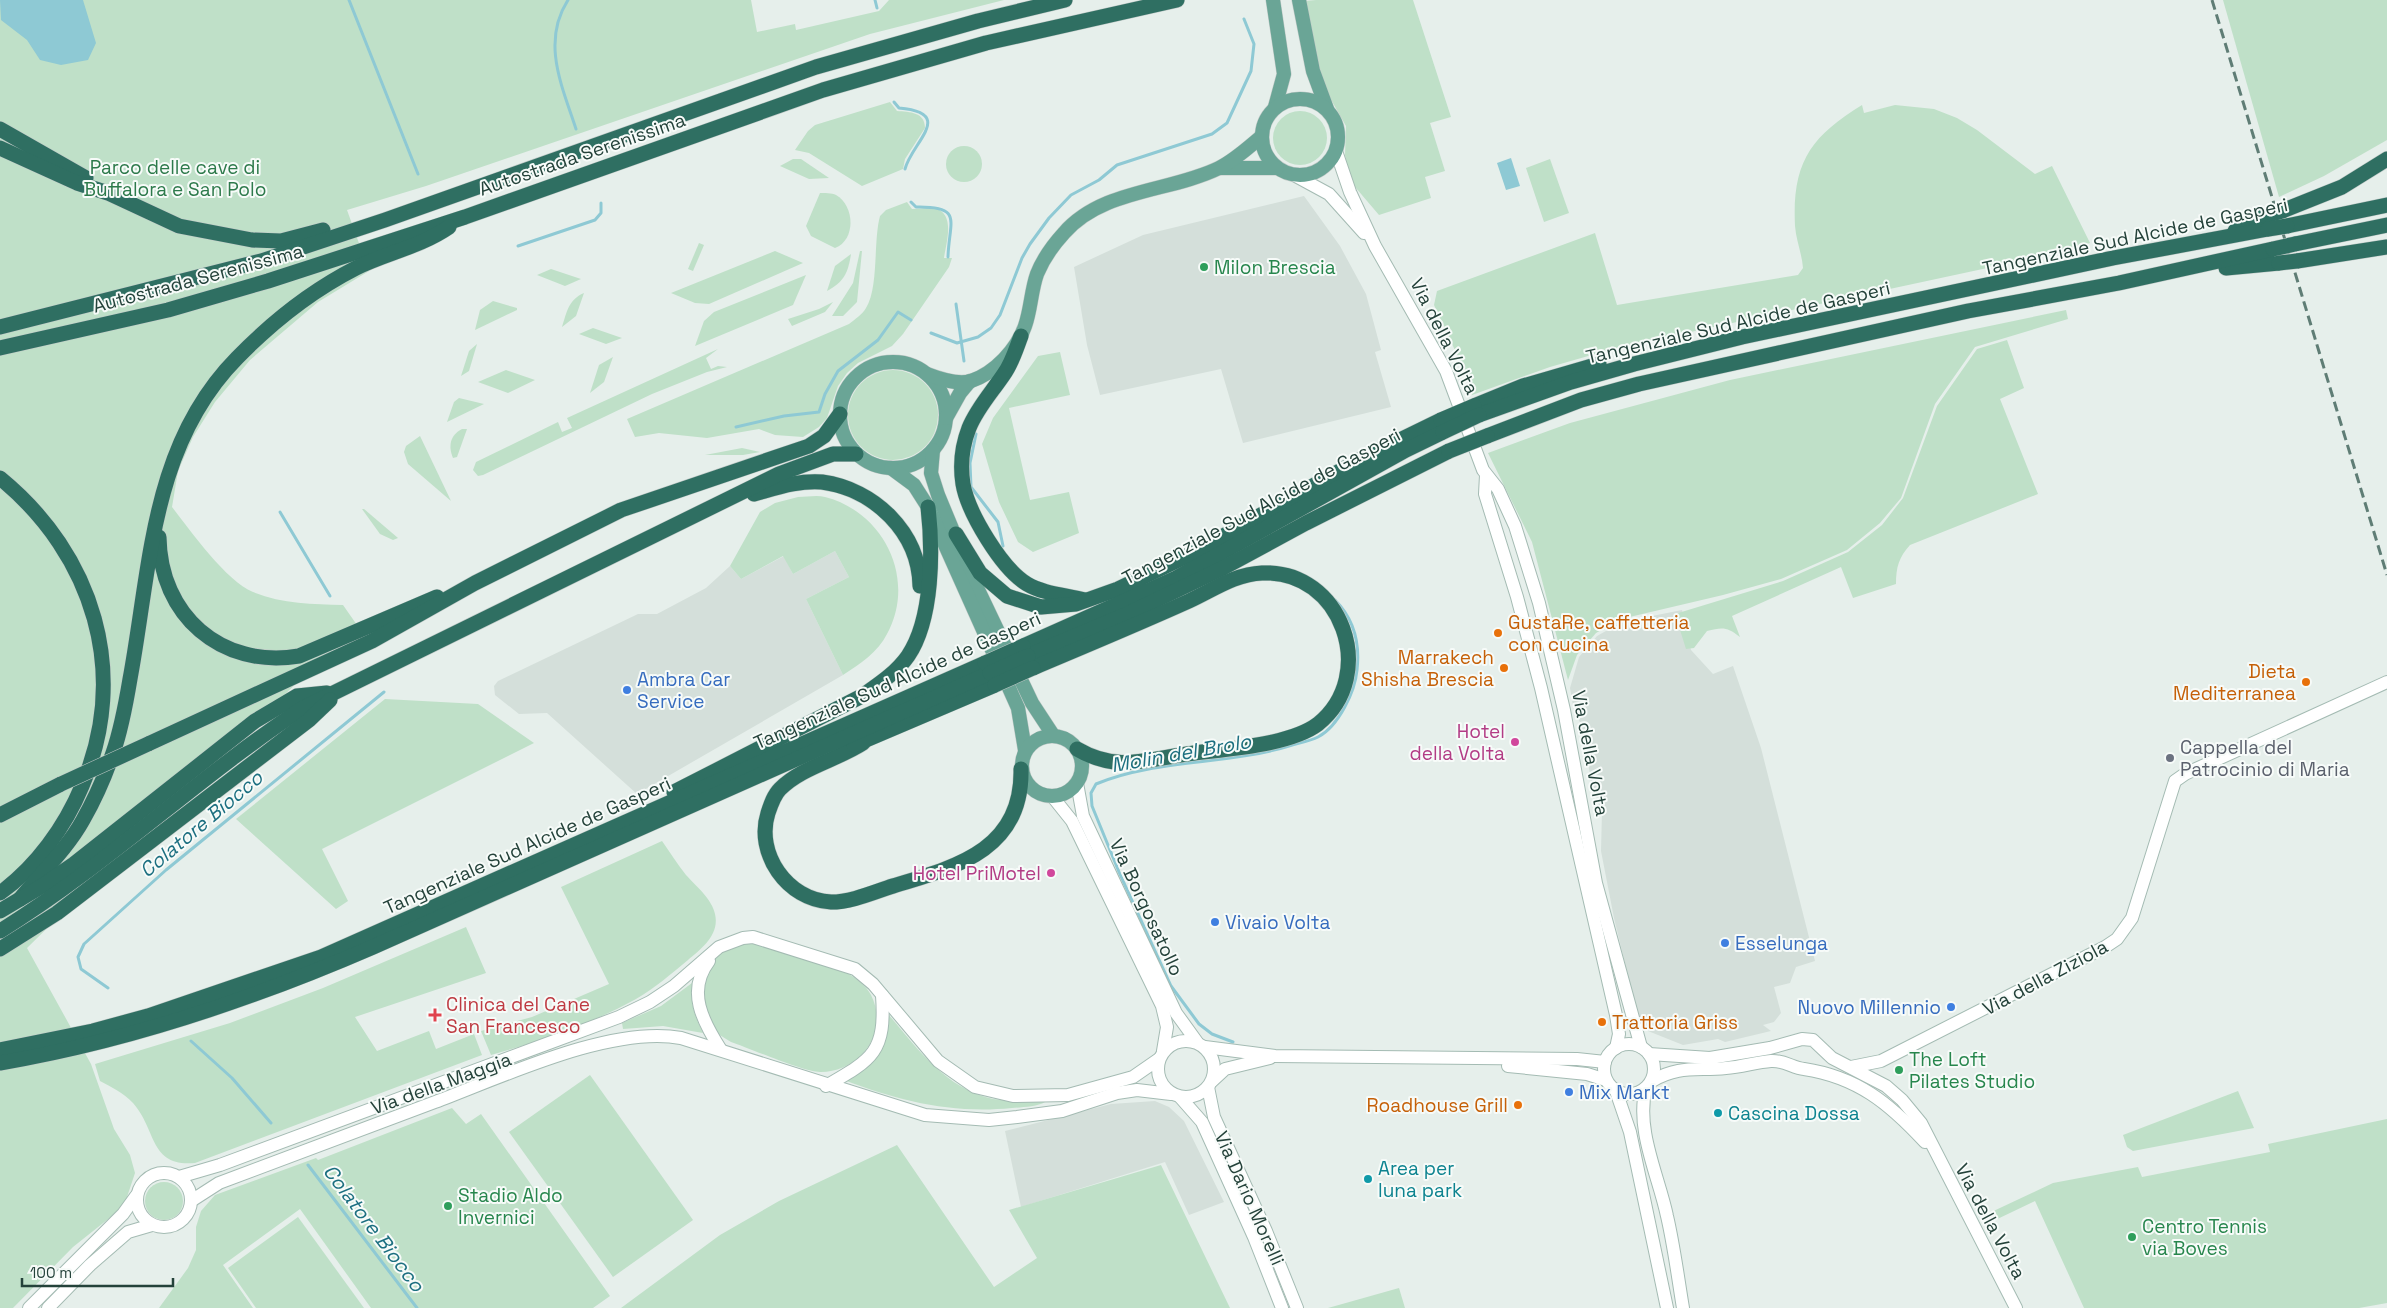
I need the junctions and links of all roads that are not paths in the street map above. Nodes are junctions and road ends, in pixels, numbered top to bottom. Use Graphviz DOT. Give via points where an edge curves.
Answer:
graph roads {
  1 [pos="1065,0"];
  2 [pos="1177,0"];
  3 [pos="1273,0"];
  4 [pos="1300,5"];
  5 [pos="1275,108"];
  6 [pos="1327,109"];
  7 [pos="0,130"];
  8 [pos="1262,136"];
  9 [pos="0,148"];
  10 [pos="1336,152"];
  11 [pos="2387,159"];
  12 [pos="1219,168"];
  13 [pos="1277,168"];
  14 [pos="1294,175"];
  15 [pos="108,193"];
  16 [pos="2387,205"];
  17 [pos="465,217"];
  18 [pos="385,220"];
  19 [pos="2266,222"];
  20 [pos="2387,226"];
  21 [pos="1376,246"];
  22 [pos="2387,247"];
  23 [pos="2276,256"];
  24 [pos="0,327"];
  25 [pos="1021,336"];
  26 [pos="0,348"];
  27 [pos="927,374"];
  28 [pos="970,381"];
  29 [pos="840,414"];
  30 [pos="946,419"];
  31 [pos="1442,426"];
  32 [pos="933,450"];
  33 [pos="856,454"];
  34 [pos="891,468"];
  35 [pos="1486,475"];
  36 [pos="0,478"];
  37 [pos="728,500"];
  38 [pos="928,506"];
  39 [pos="159,510"];
  40 [pos="1324,515"];
  41 [pos="956,534"];
  42 [pos="476,583"];
  43 [pos="1087,600"];
  44 [pos="1174,607"];
  45 [pos="1028,657"];
  46 [pos="990,674"];
  47 [pos="2387,682"];
  48 [pos="878,684"];
  49 [pos="338,692"];
  50 [pos="1053,735"];
  51 [pos="863,743"];
  52 [pos="1077,748"];
  53 [pos="1025,750"];
  54 [pos="1021,769"];
  55 [pos="1077,782"];
  56 [pos="1052,796"];
  57 [pos="0,813"];
  58 [pos="660,815"];
  59 [pos="642,826"];
  60 [pos="0,893"];
  61 [pos="20,899"];
  62 [pos="0,911"];
  63 [pos="0,931"];
  64 [pos="719,947"];
  65 [pos="0,949"];
  66 [pos="882,995"];
  67 [pos="1796,1043"];
  68 [pos="1201,1045"];
  69 [pos="1616,1048"];
  70 [pos="1821,1048"];
  71 [pos="0,1050"];
  72 [pos="721,1050"];
  73 [pos="1645,1050"];
  74 [pos="1161,1055"];
  75 [pos="1275,1056"];
  76 [pos="1479,1059"];
  77 [pos="1881,1060"];
  78 [pos="1605,1062"];
  79 [pos="0,1063"];
  80 [pos="1796,1065"];
  81 [pos="1851,1067"];
  82 [pos="1812,1069"];
  83 [pos="1834,1076"];
  84 [pos="1868,1076"];
  85 [pos="1606,1080"];
  86 [pos="1210,1084"];
  87 [pos="1649,1084"];
  88 [pos="826,1086"];
  89 [pos="1616,1091"];
  90 [pos="1176,1095"];
  91 [pos="1934,1151"];
  92 [pos="179,1177"];
  93 [pos="136,1196"];
  94 [pos="191,1201"];
  95 [pos="152,1225"];
  96 [pos="29,1308"];
  97 [pos="48,1308"];
  98 [pos="1282,1308"];
  99 [pos="1297,1308"];
  100 [pos="1667,1308"];
  101 [pos="1683,1308"];
  102 [pos="2016,1308"];
  1 -- 18 [label="highway, Autostrada Serenissima" via="816,67"];
  2 -- 17 [label="highway, Autostrada Serenissima" via="986,43 824,90"];
  3 -- 5 [label="main road" via="1284,74"];
  4 -- 6 [label="main road" via="1313,71"];
  5 -- 6 [label="main road" via="1301,98"];
  5 -- 8 [label="main road" via="1266,120"];
  6 -- 10 [label="main road" via="1338,129"];
  7 -- 15 [label="highway" via="81,174"];
  8 -- 12 [label="main road"];
  8 -- 13 [label="main road" via="1265,154"];
  9 -- 15 [label="highway" via="77,183"];
  10 -- 14 [label="main road" via="1319,170"];
  10 -- 21 [label="main road, Via della Volta" via="1350,192"];
  11 -- 19 [label="highway, bridge" via="2342,187 2282,211"];
  12 -- 13 [label="main road"];
  12 -- 25 [label="main road" via="1108,204 1070,226 1051,249 1037,274"];
  13 -- 14 [label="main road"];
  14 -- 21 [label="main road, Via della Volta" via="1316,185 1338,202"];
  15 -- 18 [label="highway" via="179,226 252,240 282,241 347,222"];
  16 -- 19 [label="highway, Tangenziale Sud Alcide de Gasperi, bridge" via="2287,226"];
  17 -- 26 [label="highway, Autostrada Serenissima" via="250,287 168,310"];
  17 -- 39 [label="highway" via="433,238 357,268 324,286 255,340 235,360 193,417 178,445"];
  18 -- 24 [label="highway, Autostrada Serenissima" via="261,261"];
  19 -- 31 [label="highway, Tangenziale Sud Alcide de Gasperi, bridge" via="2218,239 2106,260 1634,364 1476,410"];
  20 -- 23 [label="highway, bridge" via="2295,244"];
  21 -- 35 [label="main road, Via della Volta" via="1446,371"];
  22 -- 23 [label="highway, bridge" via="2297,261"];
  23 -- 40 [label="highway, Tangenziale Sud Alcide de Gasperi, bridge" via="2172,272 1959,313 1639,384 1582,400 1449,450"];
  25 -- 28 [label="main road" via="994,368"];
  25 -- 43 [label="highway" via="1005,373 979,408 969,428 962,451 963,486 995,552 1012,573 1045,592"];
  27 -- 28 [label="main road" via="942,380"];
  27 -- 29 [label="main road" via="898,363 872,366 852,382 843,397"];
  27 -- 30 [label="main road" via="943,399"];
  28 -- 30 [label="main road"];
  29 -- 33 [label="main road" via="844,436"];
  29 -- 42 [label="highway" via="824,436 808,446 621,510"];
  30 -- 32 [label="main road"];
  31 -- 43 [label="highway" via="1363,458 1191,554"];
  31 -- 45 [label="highway, Tangenziale Sud Alcide de Gasperi" via="1389,460"];
  32 -- 34 [label="main road" via="918,462"];
  32 -- 41 [label="main road" via="930,463 932,482"];
  33 -- 34 [label="main road" via="872,464"];
  33 -- 37 [label="highway" via="833,454 810,461"];
  34 -- 38 [label="main road" via="914,485"];
  35 -- 69 [label="main road, Via della Volta" via="1485,494 1517,597 1616,1014 1619,1034"];
  35 -- 73 [label="main road, Via della Volta" via="1498,489 1516,526 1539,603 1564,710 1596,883"];
  36 -- 60 [label="highway" via="45,522 70,560 93,614 104,669 101,723 92,763 74,807 41,855"];
  37 -- 48 [label="highway" via="789,485 821,482 861,494 888,513 899,526 914,551 920,604 905,649"];
  37 -- 49 [label="highway"];
  38 -- 48 [label="highway" via="931,530 925,619 908,656"];
  38 -- 53 [label="main road" via="1018,708"];
  39 -- 42 [label="highway" via="161,566 173,597 210,640 244,655 282,659 299,656 405,609"];
  39 -- 61 [label="highway" via="114,752 83,820"];
  40 -- 44 [label="highway" via="1312,528 1185,597"];
  40 -- 45 [label="highway, Tangenziale Sud Alcide de Gasperi" via="1167,596"];
  41 -- 43 [label="highway" via="980,573 1007,596 1029,604 1052,607"];
  41 -- 50 [label="main road" via="972,576 1032,703"];
  42 -- 57 [label="highway, bridge" via="372,641"];
  44 -- 45 [label="highway"];
  44 -- 52 [label="highway" via="1232,579 1262,572 1282,574 1312,587 1335,610 1347,638 1349,670 1345,687 1317,724 1280,740 1126,763 1094,759"];
  45 -- 46 [label="highway, Tangenziale Sud Alcide de Gasperi, bridge"];
  45 -- 46 [label="highway, bridge"];
  46 -- 51 [label="highway"];
  46 -- 58 [label="highway, Tangenziale Sud Alcide de Gasperi"];
  47 -- 77 [label="main road, Via della Ziziola" via="2175,781 2132,918 2117,939"];
  48 -- 58 [label="highway" via="862,696 669,795"];
  49 -- 61 [label="highway" via="297,696 255,721 74,864"];
  49 -- 63 [label="highway" via="303,708 263,734 77,880"];
  49 -- 65 [label="highway" via="309,720 121,866 57,913"];
  50 -- 52 [label="main road" via="1063,737"];
  50 -- 53 [label="main road" via="1037,738"];
  51 -- 54 [label="highway" via="791,779 778,791 765,822 766,848 779,874 803,894 819,900 844,901 949,869 983,851 996,838 1014,810 1021,787"];
  51 -- 58 [label="highway"];
  52 -- 55 [label="main road, Via Borgosatollo" via="1082,766"];
  53 -- 54 [label="main road"];
  54 -- 56 [label="main road, Via Borgosatollo" via="1024,780 1032,789"];
  55 -- 56 [label="main road" via="1066,792"];
  55 -- 68 [label="main road, Via Borgosatollo" via="1083,816 1176,1013"];
  56 -- 74 [label="main road, Via Borgosatollo" via="1072,822 1162,1006 1167,1027"];
  58 -- 59 [label="highway, Tangenziale Sud Alcide de Gasperi"];
  58 -- 59 [label="highway"];
  59 -- 71 [label="highway, Tangenziale Sud Alcide de Gasperi" via="283,971 148,1016"];
  59 -- 79 [label="highway, Tangenziale Sud Alcide de Gasperi" via="288,982 152,1027"];
  61 -- 62 [label="highway"];
  64 -- 66 [label="main road" via="743,938 765,939 855,969"];
  64 -- 72 [label="main road" via="701,971 697,1001 701,1016"];
  64 -- 92 [label="main road, Via della Maggia" via="674,986 619,1017 220,1165"];
  66 -- 74 [label="main road" via="938,1061 956,1076 975,1087 1013,1096 1068,1095 1133,1077"];
  66 -- 88 [label="main road" via="882,1034 876,1051 863,1064"];
  67 -- 70 [label="main road, Via della Volta" via="1808,1038"];
  67 -- 73 [label="main road, Via della Volta" via="1710,1058"];
  67 -- 80 [label="main road" via="1791,1056"];
  68 -- 74 [label="main road" via="1179,1041"];
  68 -- 75 [label="main road"];
  68 -- 86 [label="main road" via="1214,1063"];
  69 -- 73 [label="main road, Via della Volta" via="1629,1044"];
  69 -- 78 [label="main road"];
  70 -- 81 [label="main road, Via della Volta" via="1832,1058"];
  70 -- 82 [label="main road" via="1822,1058"];
  72 -- 88 [label="main road, Via della Maggia"];
  72 -- 94 [label="main road, Via della Maggia" via="669,1036 642,1036 596,1045 519,1070 219,1182"];
  73 -- 87 [label="main road, Via della Volta" via="1655,1070"];
  74 -- 90 [label="main road" via="1157,1069 1159,1079"];
  75 -- 76 [label="main road"];
  75 -- 86 [label="main road" via="1225,1069"];
  76 -- 78 [label="main road"];
  76 -- 85 [label="main road" via="1510,1067 1587,1074"];
  77 -- 81 [label="main road"];
  77 -- 84 [label="main road"];
  78 -- 85 [label="main road"];
  80 -- 82 [label="main road, Via della Volta"];
  80 -- 87 [label="main road, Via della Volta" via="1772,1061 1724,1069 1681,1069"];
  81 -- 84 [label="main road, Via della Volta"];
  82 -- 83 [label="main road, Via della Volta"];
  83 -- 84 [label="main road" via="1843,1073 1859,1080"];
  83 -- 91 [label="main road, Via della Volta" via="1864,1088 1883,1101"];
  84 -- 91 [label="main road, Via della Volta" via="1910,1108"];
  85 -- 89 [label="main road"];
  86 -- 90 [label="main road" via="1195,1096"];
  86 -- 99 [label="main road, Via Dario Morelli" via="1214,1117"];
  87 -- 89 [label="main road, Via della Volta" via="1635,1094"];
  87 -- 101 [label="main road" via="1643,1102 1644,1119 1658,1187 1668,1217"];
  88 -- 90 [label="main road" via="925,1115 989,1120 1062,1111 1117,1093 1137,1090"];
  89 -- 100 [label="main road" via="1630,1132"];
  90 -- 98 [label="main road, Via Dario Morelli" via="1202,1122"];
  91 -- 102 [label="main road, Via della Volta"];
  92 -- 93 [label="main road" via="170,1173 152,1175 144,1180"];
  92 -- 94 [label="main road" via="186,1183"];
  93 -- 95 [label="main road" via="139,1213"];
  93 -- 96 [label="main road" via="123,1214"];
  94 -- 95 [label="main road" via="188,1213 176,1224"];
  95 -- 97 [label="main road" via="128,1232"];
}
